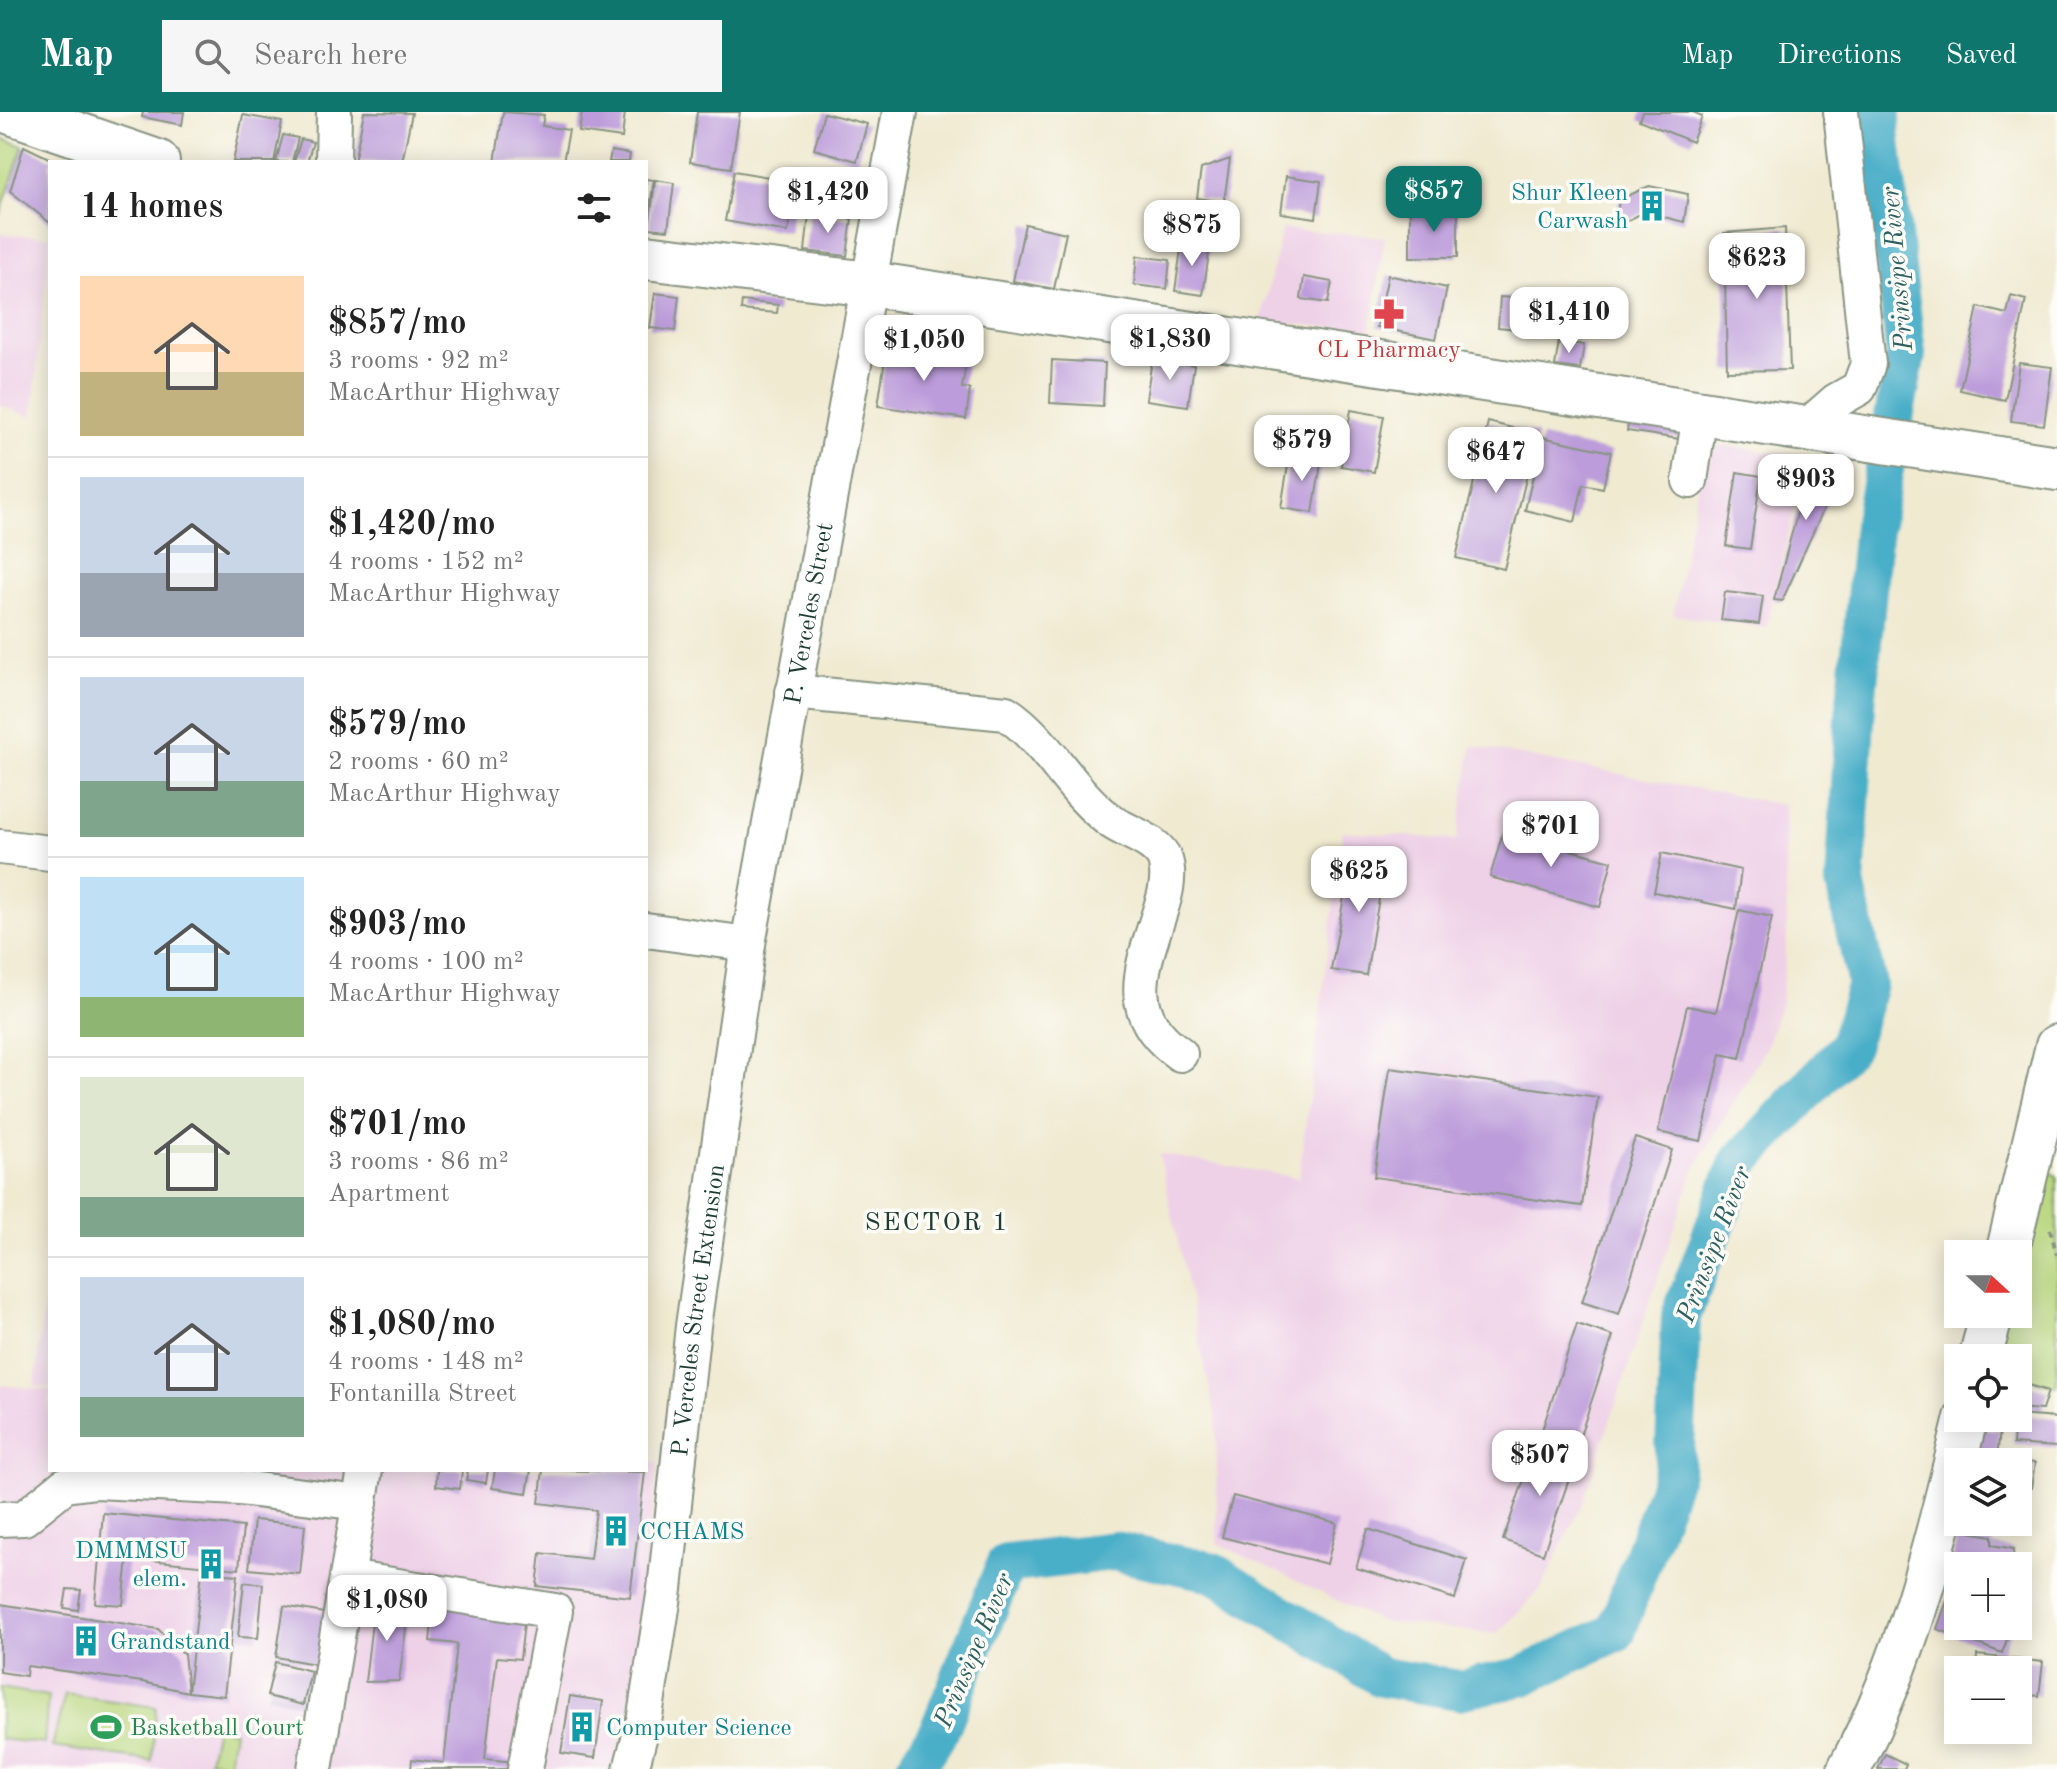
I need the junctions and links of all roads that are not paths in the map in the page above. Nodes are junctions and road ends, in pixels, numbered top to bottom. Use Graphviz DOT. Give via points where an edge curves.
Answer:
graph roads {
  1 [pos="11,112"];
  2 [pos="334,112"];
  3 [pos="900,112"];
  4 [pos="1831,114"];
  5 [pos="151,160"];
  6 [pos="333,160"];
  7 [pos="648,257"];
  8 [pos="870,284"];
  9 [pos="1700,413"];
  10 [pos="1820,432"];
  11 [pos="2051,468"];
  12 [pos="1690,481"];
  13 [pos="793,692"];
  14 [pos="0,847"];
  15 [pos="48,853"];
  16 [pos="648,930"];
  17 [pos="748,944"];
  18 [pos="2057,1046"];
  19 [pos="1180,1054"];
  20 [pos="2010,1240"];
  21 [pos="1963,1432"];
  22 [pos="363,1486"];
  23 [pos="0,1519"];
  24 [pos="348,1578"];
  25 [pos="315,1769"];
  26 [pos="525,1769"];
  27 [pos="631,1769"];
  28 [pos="1849,1769"];
  1 -- 5 [label="highway"];
  2 -- 6 [label="street"];
  3 -- 8 [label="street, P. Verceles Street"];
  4 -- 10 [label="street" via="1863,291 1868,364 1859,388 1836,401"];
  7 -- 8 [label="highway"];
  8 -- 9 [label="highway"];
  8 -- 13 [label="street, P. Verceles Street"];
  9 -- 10 [label="highway"];
  9 -- 12 [label="street"];
  10 -- 11 [label="highway"];
  13 -- 17 [label="street, P. Verceles Street"];
  13 -- 19 [label="street" via="1006,713 1110,821 1159,849 1166,862 1167,890 1139,995 1159,1039"];
  14 -- 15 [label="street"];
  16 -- 17 [label="street"];
  17 -- 27 [label="street, P. Verceles Street Extension" via="693,1326 665,1589"];
  18 -- 20 [label="main road"];
  21 -- 28 [label="main road" via="1930,1564 1898,1664"];
  22 -- 23 [label="street" via="239,1488 96,1481 65,1485 24,1518"];
  22 -- 24 [label="street"];
  24 -- 25 [label="street"];
  24 -- 26 [label="street" via="555,1611"];
}
